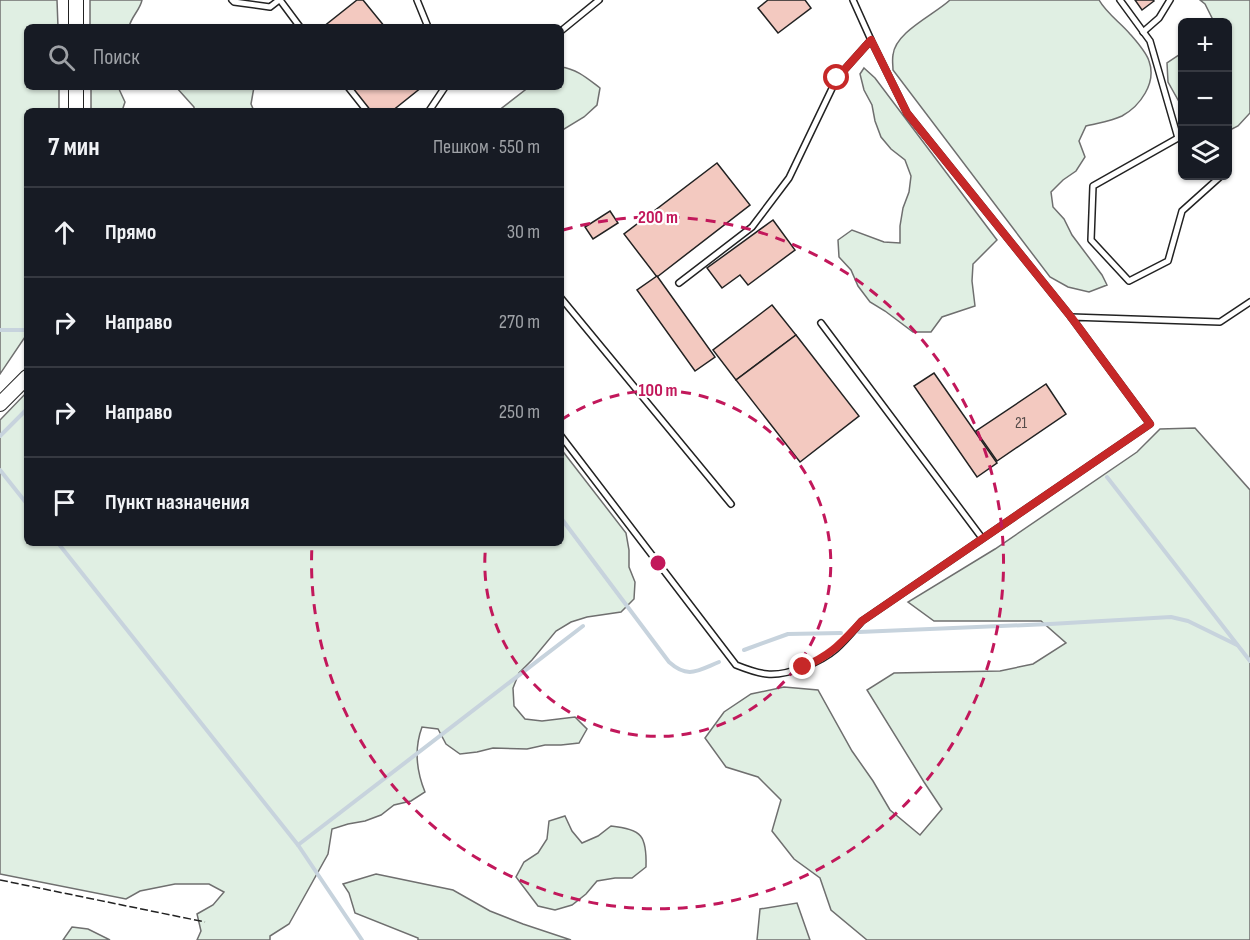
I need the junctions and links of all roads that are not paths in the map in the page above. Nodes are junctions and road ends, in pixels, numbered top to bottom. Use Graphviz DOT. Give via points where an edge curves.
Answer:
graph roads {
  1 [pos="76,0"];
  2 [pos="232,0"];
  3 [pos="280,0"];
  4 [pos="417,0"];
  5 [pos="598,0"];
  6 [pos="853,0"];
  7 [pos="1120,0"];
  8 [pos="1170,0"];
  9 [pos="76,24"];
  10 [pos="298,24"];
  11 [pos="427,24"];
  12 [pos="564,28"];
  13 [pos="1143,32"];
  14 [pos="871,40"];
  15 [pos="76,90"];
  16 [pos="350,90"];
  17 [pos="443,90"];
  18 [pos="76,108"];
  19 [pos="365,108"];
  20 [pos="431,108"];
  21 [pos="1178,132"];
  22 [pos="1178,140"];
  23 [pos="1217,180"];
  24 [pos="679,283"];
  25 [pos="564,302"];
  26 [pos="1250,302"];
  27 [pos="1071,317"];
  28 [pos="821,323"];
  29 [pos="24,380"];
  30 [pos="0,404"];
  31 [pos="564,440"];
  32 [pos="731,504"];
  33 [pos="982,538"];
  1 -- 9 [label="street"];
  2 -- 3 [label="lane" via="270,7"];
  3 -- 10 [label="lane"];
  4 -- 11 [label="lane"];
  5 -- 12 [label="lane"];
  6 -- 14 [label="lane"];
  7 -- 13 [label="lane"];
  8 -- 13 [label="lane" via="1159,18"];
  13 -- 21 [label="lane" via="1150,41"];
  14 -- 24 [label="lane" via="837,78 789,178 752,227"];
  14 -- 27 [label="lane" via="907,113"];
  15 -- 18 [label="street"];
  16 -- 19 [label="lane"];
  17 -- 20 [label="lane"];
  22 -- 23 [label="lane" via="1093,186 1091,240 1129,281 1168,261 1182,211"];
  25 -- 32 [label="lane"];
  26 -- 27 [label="lane" via="1220,321"];
  27 -- 33 [label="lane" via="1150,424"];
  28 -- 33 [label="lane"];
  29 -- 30 [label="street"];
  31 -- 33 [label="lane" via="736,665 752,672 769,675 820,660 862,621"];
}
